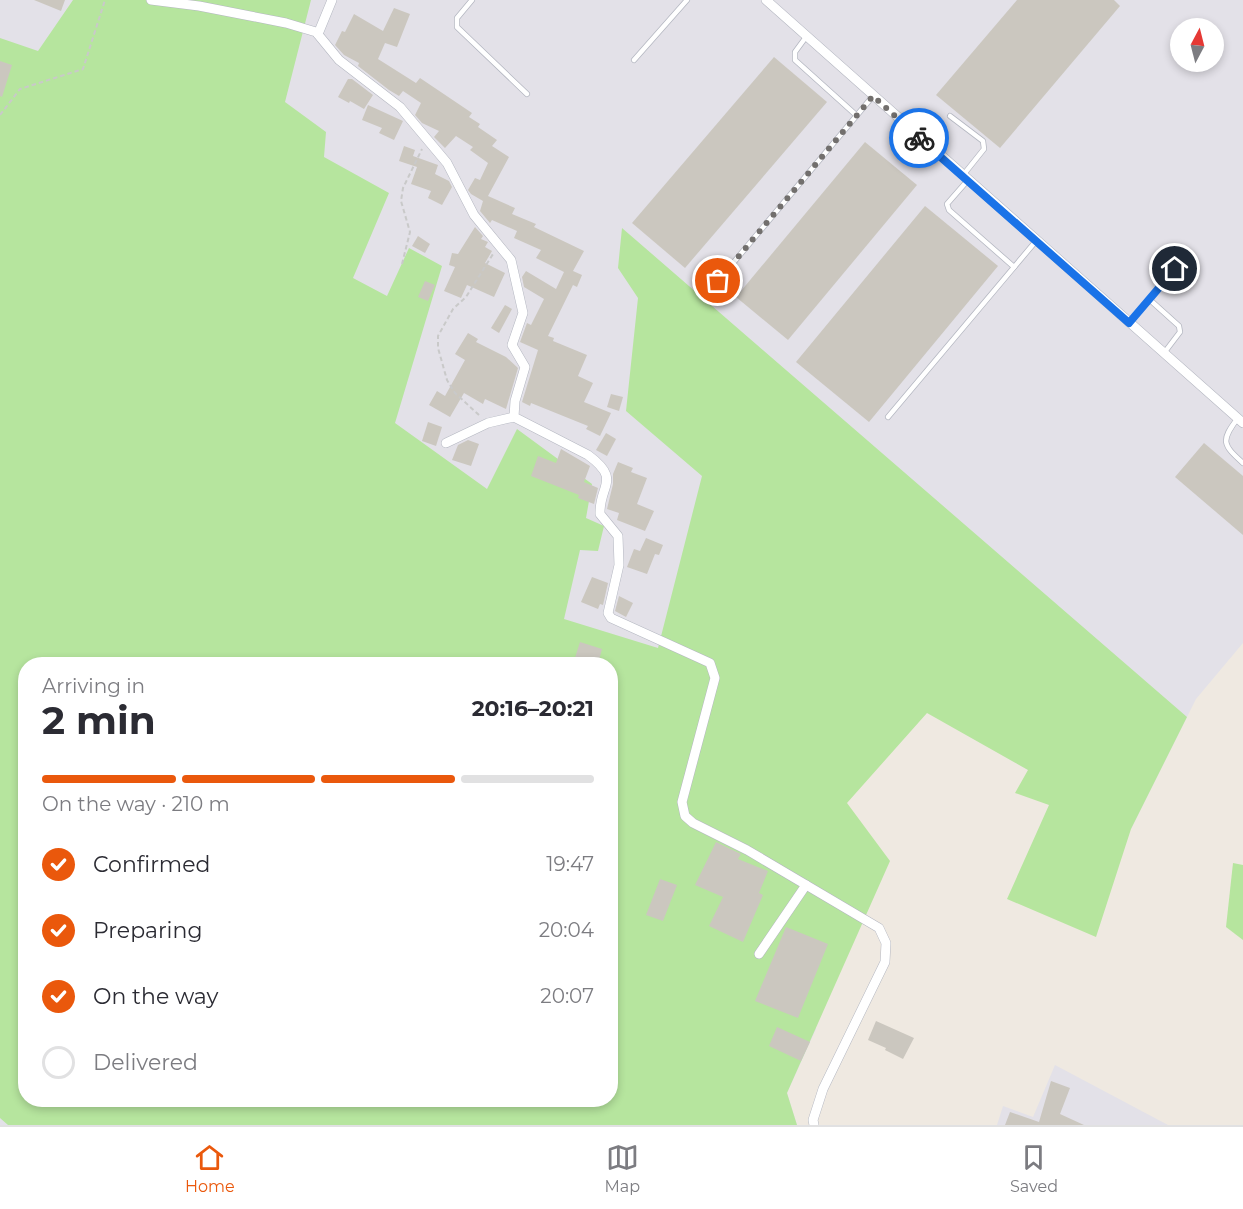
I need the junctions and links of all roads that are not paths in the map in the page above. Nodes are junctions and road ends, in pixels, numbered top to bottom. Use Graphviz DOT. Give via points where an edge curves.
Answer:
graph roads {
  1 [pos="151,0"];
  2 [pos="332,0"];
  3 [pos="472,0"];
  4 [pos="687,0"];
  5 [pos="766,0"];
  6 [pos="318,34"];
  7 [pos="807,37"];
  8 [pos="634,60"];
  9 [pos="527,94"];
  10 [pos="873,96"];
  11 [pos="856,115"];
  12 [pos="950,116"];
  13 [pos="965,178"];
  14 [pos="1036,241"];
  15 [pos="1188,254"];
  16 [pos="1014,267"];
  17 [pos="718,281"];
  18 [pos="1149,299"];
  19 [pos="1129,323"];
  20 [pos="1164,353"];
  21 [pos="514,417"];
  22 [pos="888,417"];
  23 [pos="1240,421"];
  24 [pos="446,443"];
  25 [pos="1243,464"];
  26 [pos="806,885"];
  27 [pos="759,954"];
  28 [pos="814,1125"];
  1 -- 6 [label="street" via="275,21"];
  2 -- 6 [label="street"];
  3 -- 9 [label="lane" via="457,18 457,27"];
  4 -- 8 [label="lane"];
  5 -- 7 [label="street"];
  6 -- 21 [label="street" via="339,60 400,107 428,138 447,163 474,215 511,260 522,303 520,325 512,345 525,367"];
  7 -- 10 [label="street"];
  7 -- 11 [label="lane" via="795,52 795,60"];
  10 -- 11 [label="lane"];
  10 -- 13 [label="street"];
  11 -- 17 [label="lane"];
  12 -- 13 [label="lane" via="984,145"];
  13 -- 14 [label="street"];
  13 -- 16 [label="lane" via="947,204 949,210"];
  14 -- 16 [label="lane"];
  14 -- 19 [label="street"];
  15 -- 18 [label="lane"];
  16 -- 22 [label="lane"];
  18 -- 19 [label="lane"];
  18 -- 20 [label="lane" via="1179,326 1180,332"];
  19 -- 20 [label="street"];
  20 -- 23 [label="street"];
  21 -- 24 [label="street" via="488,423"];
  21 -- 26 [label="street" via="588,455 605,472 607,488 600,514 618,536 619,565 608,607 611,618 714,668 715,678 682,801 685,816"];
  23 -- 25 [label="lane" via="1227,432 1225,440"];
  26 -- 27 [label="street"];
  26 -- 28 [label="street" via="879,928 886,943 885,962 823,1089"];
}
